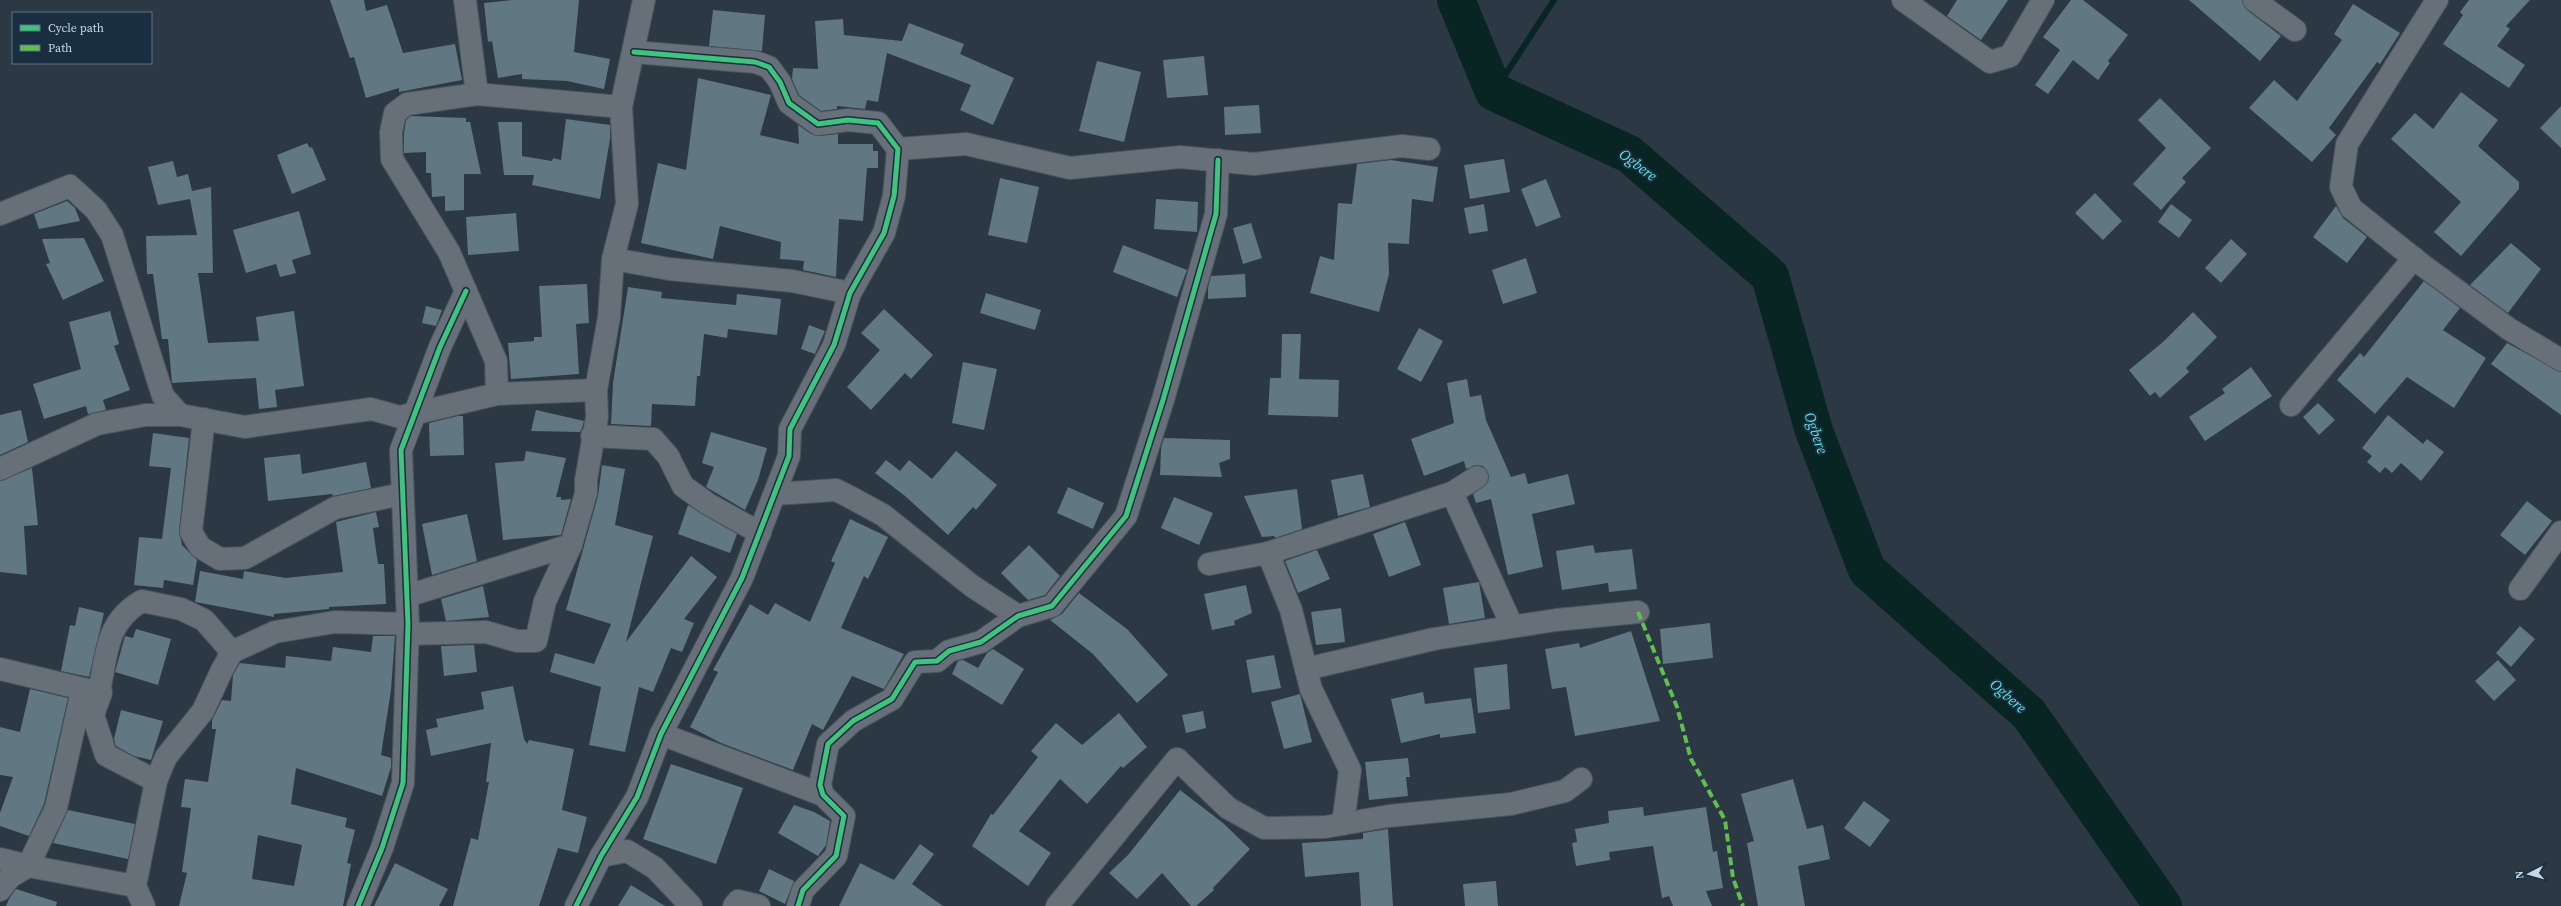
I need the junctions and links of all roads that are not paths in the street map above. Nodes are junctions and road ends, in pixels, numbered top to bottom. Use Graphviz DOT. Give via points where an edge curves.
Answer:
graph roads {
  1 [pos="465,0"];
  2 [pos="644,0"];
  3 [pos="1903,0"];
  4 [pos="2043,0"];
  5 [pos="2254,0"];
  6 [pos="2437,0"];
  7 [pos="2295,30"];
  8 [pos="634,52"];
  9 [pos="477,94"];
  10 [pos="621,107"];
  11 [pos="898,149"];
  12 [pos="1429,149"];
  13 [pos="1218,160"];
  14 [pos="0,214"];
  15 [pos="2414,258"];
  16 [pos="613,259"];
  17 [pos="466,291"];
  18 [pos="850,293"];
  19 [pos="2561,360"];
  20 [pos="596,390"];
  21 [pos="497,394"];
  22 [pos="2291,405"];
  23 [pos="180,415"];
  24 [pos="414,415"];
  25 [pos="204,419"];
  26 [pos="592,436"];
  27 [pos="0,469"];
  28 [pos="1477,477"];
  29 [pos="1452,493"];
  30 [pos="402,494"];
  31 [pos="774,494"];
  32 [pos="760,532"];
  33 [pos="2561,532"];
  34 [pos="571,545"];
  35 [pos="1268,553"];
  36 [pos="1209,564"];
  37 [pos="2520,589"];
  38 [pos="407,596"];
  39 [pos="1638,612"];
  40 [pos="1018,616"];
  41 [pos="1512,626"];
  42 [pos="408,629"];
  43 [pos="232,652"];
  44 [pos="0,669"];
  45 [pos="1306,669"];
  46 [pos="91,692"];
  47 [pos="661,734"];
  48 [pos="1581,779"];
  49 [pos="156,781"];
  50 [pos="824,795"];
  51 [pos="1343,824"];
  52 [pos="601,856"];
  53 [pos="0,859"];
  54 [pos="28,866"];
  55 [pos="135,886"];
  56 [pos="0,890"];
  57 [pos="144,906"];
  58 [pos="358,906"];
  59 [pos="576,906"];
  60 [pos="691,906"];
  61 [pos="734,906"];
  62 [pos="758,906"];
  63 [pos="798,906"];
  64 [pos="1057,906"];
  1 -- 9 [label="street"];
  2 -- 8 [label="street"];
  3 -- 4 [label="street" via="1990,62 2010,56"];
  5 -- 7 [label="street"];
  6 -- 15 [label="street" via="2347,144 2341,187 2352,208"];
  8 -- 10 [label="street"];
  8 -- 11 [label="street" via="755,62 768,67 780,82 789,103 818,124 848,120 878,123"];
  9 -- 10 [label="street"];
  9 -- 17 [label="street" via="407,104 395,113 391,132 392,159 449,252"];
  10 -- 16 [label="street" via="627,204"];
  11 -- 13 [label="street" via="966,144 1070,168 1180,157"];
  11 -- 18 [label="street" via="894,196 884,233"];
  12 -- 13 [label="street" via="1402,146 1254,164"];
  13 -- 40 [label="street" via="1216,214 1163,400 1126,516 1052,606"];
  14 -- 23 [label="street" via="70,186 96,210 112,235 163,396"];
  15 -- 19 [label="street" via="2509,329"];
  15 -- 22 [label="street"];
  16 -- 18 [label="street" via="669,269 792,281"];
  16 -- 20 [label="street" via="609,317"];
  17 -- 21 [label="street" via="496,361"];
  17 -- 24 [label="street"];
  18 -- 31 [label="street" via="834,345 790,429 789,456"];
  20 -- 21 [label="street"];
  20 -- 26 [label="street" via="597,417"];
  21 -- 24 [label="street"];
  23 -- 25 [label="street"];
  23 -- 27 [label="street" via="146,415 97,424"];
  24 -- 25 [label="street" via="400,417 371,409 245,427"];
  24 -- 30 [label="street" via="401,450"];
  25 -- 30 [label="street" via="192,532 200,547 220,559 245,558 336,508"];
  26 -- 32 [label="street" via="653,439 668,456 683,486 708,504"];
  26 -- 34 [label="street" via="586,493"];
  28 -- 29 [label="street"];
  29 -- 35 [label="street"];
  29 -- 41 [label="street"];
  30 -- 38 [label="street"];
  31 -- 32 [label="street"];
  31 -- 40 [label="street" via="836,490 850,497 883,515 972,586"];
  32 -- 47 [label="street" via="742,578"];
  33 -- 37 [label="street"];
  34 -- 38 [label="street"];
  34 -- 42 [label="street" via="545,601 536,641 518,641 486,632"];
  35 -- 36 [label="street"];
  35 -- 45 [label="street" via="1291,610"];
  38 -- 42 [label="street"];
  39 -- 41 [label="street"];
  40 -- 50 [label="street" via="981,642 949,651 937,662 915,662 892,699 853,722 828,744 820,785"];
  41 -- 45 [label="street" via="1434,638"];
  42 -- 43 [label="street" via="336,622 276,632"];
  42 -- 58 [label="street" via="403,783 382,848"];
  43 -- 46 [label="street" via="204,620 181,609 142,601 127,610 111,633 100,687"];
  43 -- 49 [label="street" via="203,712 166,757"];
  44 -- 46 [label="street"];
  45 -- 51 [label="street" via="1312,690 1350,770"];
  46 -- 49 [label="street" via="93,715 106,755"];
  46 -- 54 [label="street" via="56,808"];
  47 -- 50 [label="street"];
  47 -- 52 [label="street" via="637,797"];
  48 -- 51 [label="street" via="1565,792 1511,804 1389,816"];
  49 -- 55 [label="street"];
  50 -- 63 [label="street" via="844,816 836,856 804,890"];
  51 -- 64 [label="street" via="1325,827 1264,828 1228,808 1177,759"];
  52 -- 59 [label="street"];
  52 -- 60 [label="street" via="627,851 655,868"];
  53 -- 54 [label="street"];
  54 -- 55 [label="street"];
  54 -- 56 [label="street" via="10,877"];
  55 -- 57 [label="street"];
  61 -- 62 [label="street" via="738,900"];
}
